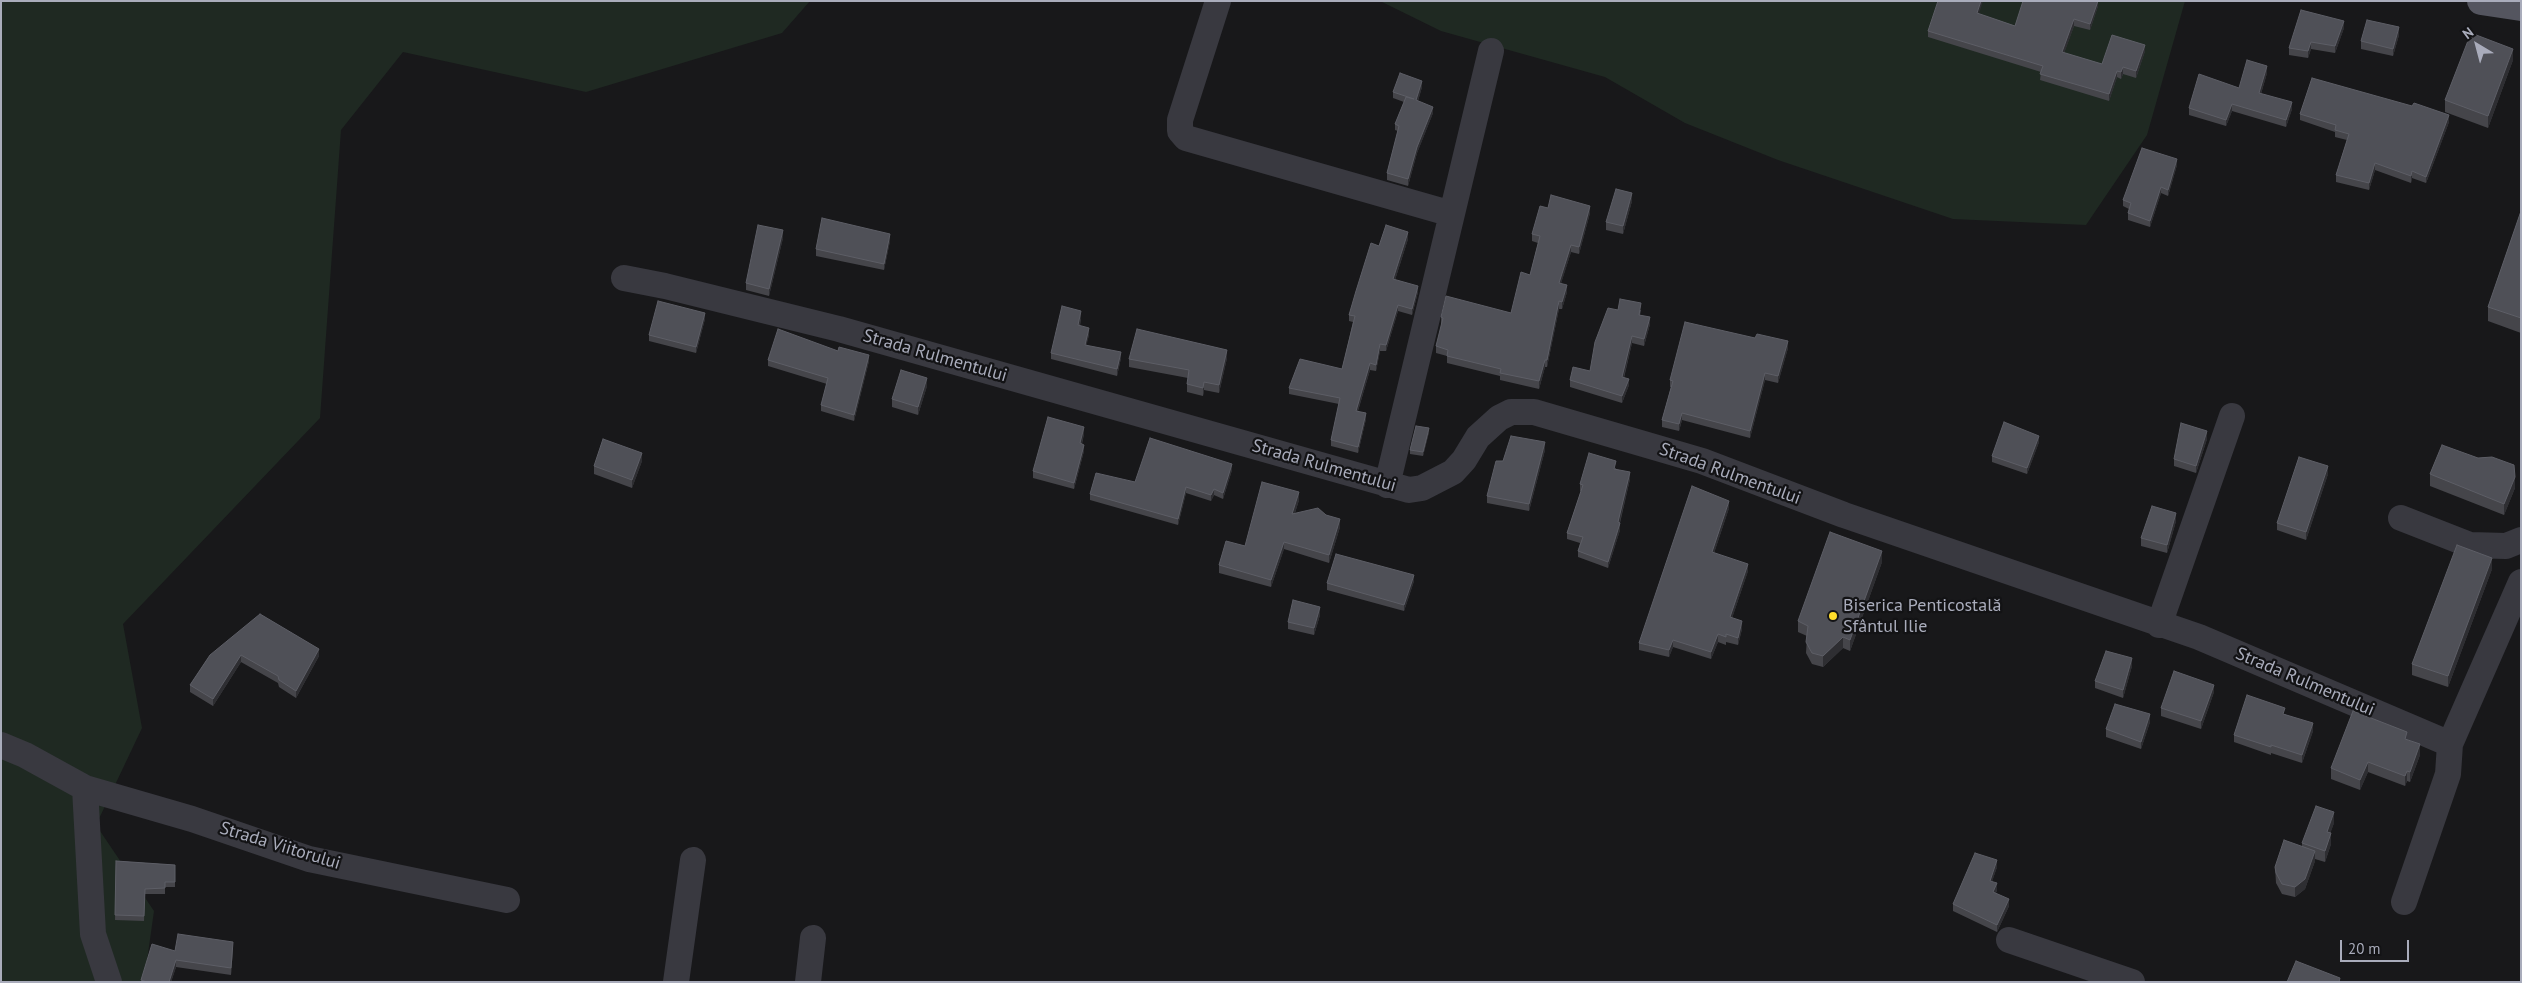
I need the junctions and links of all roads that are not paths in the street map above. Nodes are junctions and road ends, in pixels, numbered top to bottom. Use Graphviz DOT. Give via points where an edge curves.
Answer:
graph roads {
  1 [pos="1218,1"];
  2 [pos="2481,1"];
  3 [pos="2521,7"];
  4 [pos="1491,51"];
  5 [pos="1452,214"];
  6 [pos="624,278"];
  7 [pos="2232,416"];
  8 [pos="1387,484"];
  9 [pos="2400,518"];
  10 [pos="2521,540"];
  11 [pos="2521,582"];
  12 [pos="2160,625"];
  13 [pos="2450,744"];
  14 [pos="1,745"];
  15 [pos="85,788"];
  16 [pos="693,860"];
  17 [pos="507,900"];
  18 [pos="2404,902"];
  19 [pos="814,938"];
  20 [pos="2009,940"];
  21 [pos="109,982"];
  22 [pos="676,982"];
  23 [pos="808,982"];
  24 [pos="2132,982"];
  1 -- 5 [label="street" via="1180,120 1180,131 1186,138"];
  2 -- 3 [label="main road"];
  4 -- 5 [label="street"];
  5 -- 8 [label="street"];
  6 -- 8 [label="street, Strada Rulmentului" via="839,329"];
  7 -- 12 [label="street"];
  8 -- 12 [label="street, Strada Rulmentului" via="1409,490 1437,481 1453,472 1478,437 1499,418 1511,412 1534,412 1702,461 1844,515"];
  9 -- 10 [label="street" via="2470,545 2506,546"];
  11 -- 13 [label="street"];
  12 -- 13 [label="street, Strada Rulmentului" via="2199,637"];
  13 -- 18 [label="street" via="2448,774"];
  14 -- 15 [label="street, Strada Viitorului"];
  15 -- 17 [label="street, Strada Viitorului" via="192,819 309,859"];
  15 -- 21 [label="street" via="93,934"];
  16 -- 22 [label="street"];
  19 -- 23 [label="street"];
  20 -- 24 [label="street"];
}
